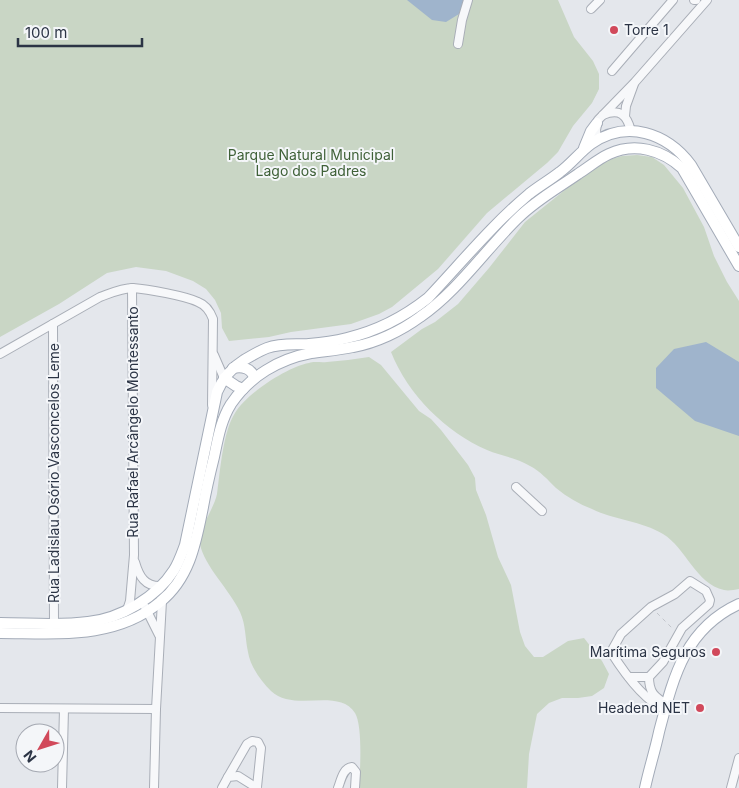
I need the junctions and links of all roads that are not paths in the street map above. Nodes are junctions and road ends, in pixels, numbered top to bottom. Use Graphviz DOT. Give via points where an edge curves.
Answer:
graph roads {
  1 [pos="468,0"];
  2 [pos="600,0"];
  3 [pos="673,0"];
  4 [pos="707,0"];
  5 [pos="697,2"];
  6 [pos="591,9"];
  7 [pos="458,44"];
  8 [pos="612,71"];
  9 [pos="635,82"];
  10 [pos="625,116"];
  11 [pos="600,119"];
  12 [pos="631,131"];
  13 [pos="597,140"];
  14 [pos="625,149"];
  15 [pos="583,151"];
  16 [pos="610,153"];
  17 [pos="739,247"];
  18 [pos="739,266"];
  19 [pos="132,288"];
  20 [pos="54,324"];
  21 [pos="213,353"];
  22 [pos="0,354"];
  23 [pos="227,372"];
  24 [pos="254,378"];
  25 [pos="244,389"];
  26 [pos="212,414"];
  27 [pos="516,487"];
  28 [pos="542,511"];
  29 [pos="134,555"];
  30 [pos="161,586"];
  31 [pos="146,598"];
  32 [pos="162,600"];
  33 [pos="739,604"];
  34 [pos="127,610"];
  35 [pos="146,612"];
  36 [pos="0,623"];
  37 [pos="54,623"];
  38 [pos="0,633"];
  39 [pos="159,637"];
  40 [pos="629,677"];
  41 [pos="649,677"];
  42 [pos="666,707"];
  43 [pos="0,708"];
  44 [pos="64,709"];
  45 [pos="156,709"];
  46 [pos="739,758"];
  47 [pos="228,777"];
  48 [pos="257,787"];
  49 [pos="62,788"];
  50 [pos="154,788"];
  51 [pos="222,788"];
  52 [pos="338,788"];
  53 [pos="355,788"];
  54 [pos="644,788"];
  55 [pos="731,788"];
  1 -- 7 [label="street"];
  2 -- 6 [label="street"];
  3 -- 8 [label="street"];
  4 -- 5 [label="street"];
  5 -- 9 [label="street"];
  9 -- 10 [label="street"];
  9 -- 11 [label="street"];
  10 -- 11 [label="street" via="613,112"];
  10 -- 12 [label="street"];
  11 -- 13 [label="street"];
  11 -- 15 [label="main road"];
  12 -- 13 [label="main road"];
  12 -- 14 [label="main road"];
  12 -- 17 [label="main road" via="645,132 662,139 682,153"];
  13 -- 15 [label="main road"];
  13 -- 16 [label="main road"];
  14 -- 16 [label="main road"];
  14 -- 18 [label="main road" via="655,151 682,168"];
  15 -- 23 [label="main road" via="507,214 413,310 374,330 346,338 266,348"];
  16 -- 24 [label="main road" via="519,217 437,304 419,318 370,343 291,358"];
  19 -- 20 [label="street" via="100,297"];
  19 -- 21 [label="street" via="206,306 213,319"];
  19 -- 29 [label="street, Rua Rafael Arcângelo Montessanto"];
  20 -- 22 [label="street"];
  20 -- 37 [label="street, Rua Ladislau Osório Vasconcelos Leme"];
  21 -- 23 [label="street"];
  21 -- 26 [label="street"];
  23 -- 24 [label="main road" via="240,366 249,370"];
  23 -- 25 [label="main road" via="236,386"];
  23 -- 26 [label="main road"];
  24 -- 25 [label="main road"];
  25 -- 32 [label="main road" via="223,420 190,562"];
  26 -- 30 [label="main road" via="185,545 175,569"];
  27 -- 28 [label="street"];
  29 -- 30 [label="street, Rua Rafael Arcângelo Montessanto" via="142,578 154,586"];
  29 -- 34 [label="street, Rua Rafael Arcângelo Montessanto"];
  30 -- 31 [label="main road"];
  31 -- 34 [label="main road"];
  31 -- 35 [label="street"];
  32 -- 35 [label="main road"];
  32 -- 39 [label="street"];
  33 -- 42 [label="main road" via="714,619 692,644 679,665"];
  34 -- 37 [label="main road" via="98,621"];
  35 -- 38 [label="main road" via="118,626 92,631"];
  35 -- 39 [label="street"];
  36 -- 37 [label="main road"];
  39 -- 45 [label="street"];
  40 -- 41 [label="street"];
  40 -- 41 [label="street" via="611,652 621,634 651,607 690,581 706,591 710,600 678,634 663,662"];
  40 -- 42 [label="street" via="655,706"];
  41 -- 42 [label="street" via="650,690"];
  42 -- 54 [label="main road"];
  43 -- 44 [label="street"];
  44 -- 45 [label="street"];
  44 -- 49 [label="street"];
  45 -- 50 [label="street"];
  46 -- 55 [label="street"];
  47 -- 48 [label="street" via="238,776"];
  47 -- 48 [label="street" via="247,744 252,740 258,742 261,748"];
  47 -- 51 [label="street"];
  52 -- 53 [label="street" via="345,770 352,767 356,772"];
}
